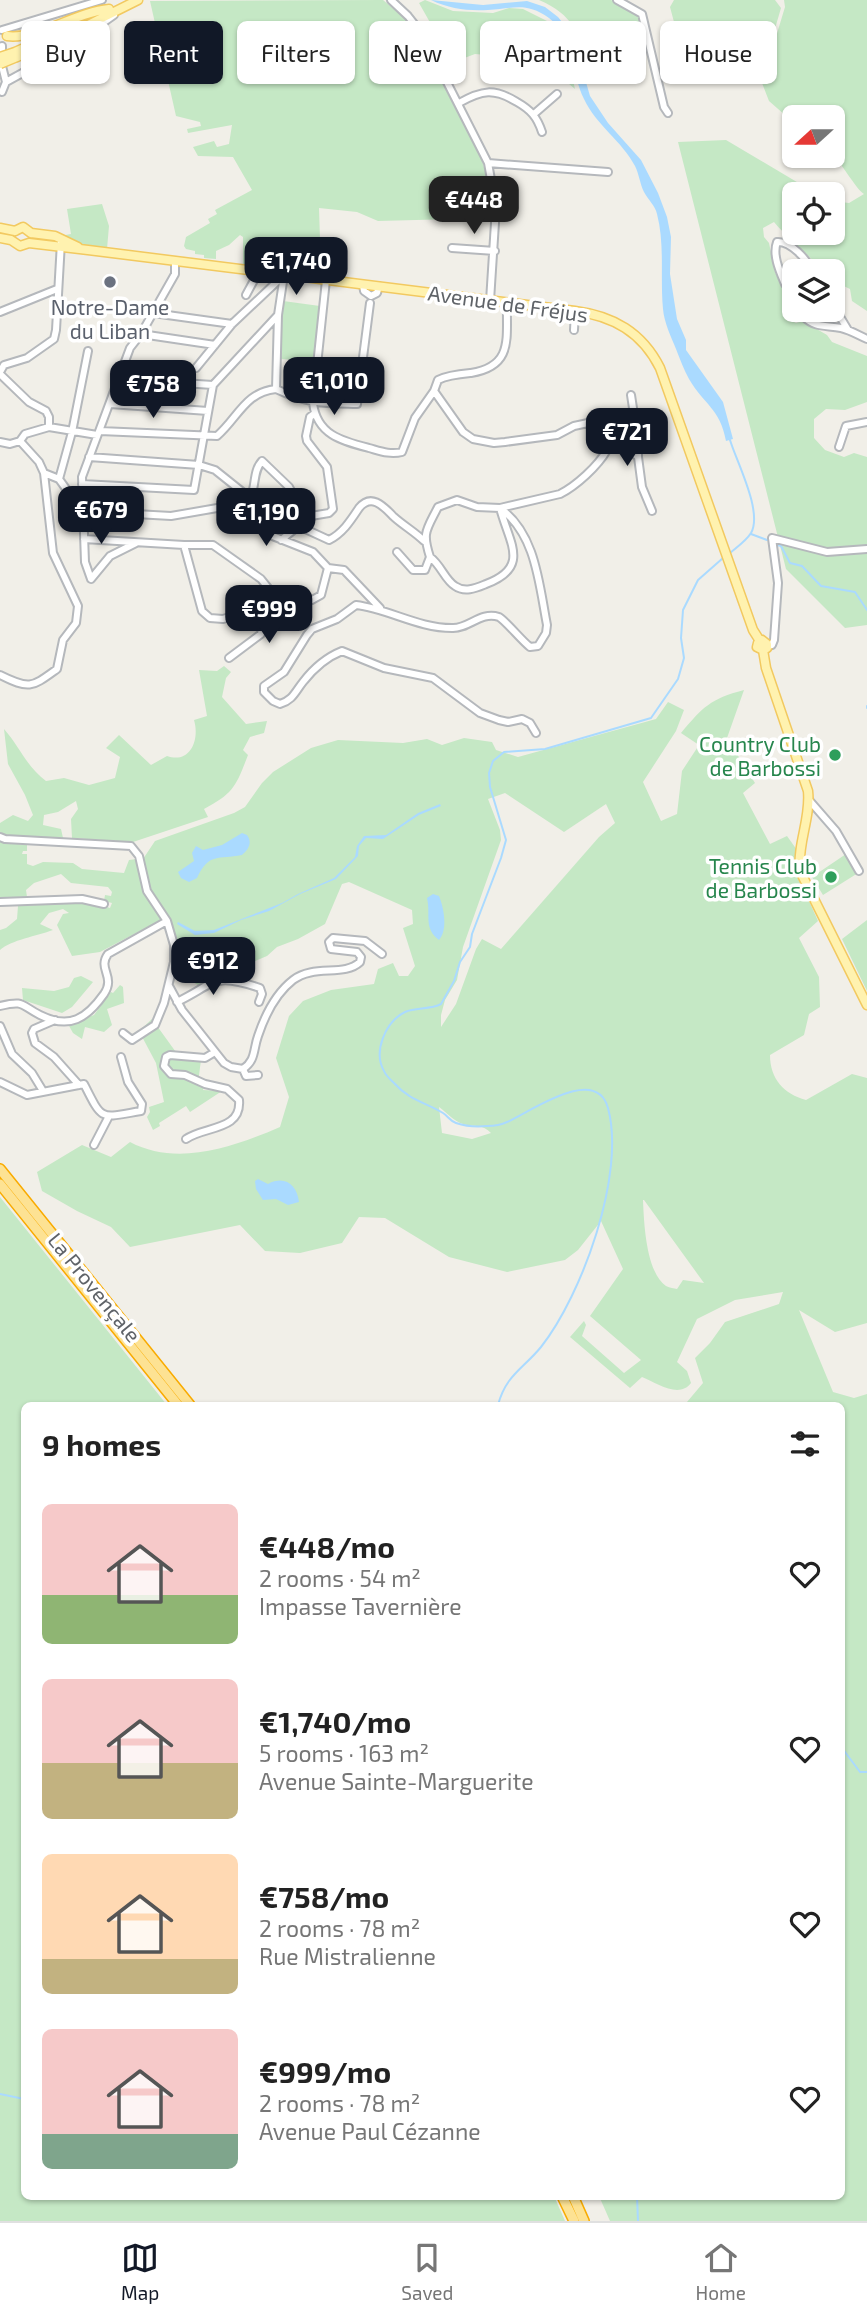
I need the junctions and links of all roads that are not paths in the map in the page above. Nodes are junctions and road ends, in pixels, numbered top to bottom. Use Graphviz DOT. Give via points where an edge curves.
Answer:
graph roads {
  1 [pos="102,0"];
  2 [pos="129,0"];
  3 [pos="138,0"];
  4 [pos="391,0"];
  5 [pos="617,0"];
  6 [pos="112,10"];
  7 [pos="3,31"];
  8 [pos="1,46"];
  9 [pos="16,55"];
  10 [pos="0,57"];
  11 [pos="0,64"];
  12 [pos="3,82"];
  13 [pos="1,92"];
  14 [pos="557,94"];
  15 [pos="459,103"];
  16 [pos="668,113"];
  17 [pos="534,114"];
  18 [pos="542,132"];
  19 [pos="488,163"];
  20 [pos="608,172"];
  21 [pos="0,228"];
  22 [pos="15,231"];
  23 [pos="31,233"];
  24 [pos="0,238"];
  25 [pos="15,243"];
  26 [pos="29,243"];
  27 [pos="61,243"];
  28 [pos="452,248"];
  29 [pos="495,251"];
  30 [pos="805,259"];
  31 [pos="175,261"];
  32 [pos="259,271"];
  33 [pos="284,275"];
  34 [pos="782,276"];
  35 [pos="326,280"];
  36 [pos="363,285"];
  37 [pos="379,286"];
  38 [pos="57,289"];
  39 [pos="246,295"];
  40 [pos="370,299"];
  41 [pos="490,300"];
  42 [pos="507,303"];
  43 [pos="575,311"];
  44 [pos="0,312"];
  45 [pos="153,313"];
  46 [pos="278,315"];
  47 [pos="810,322"];
  48 [pos="843,322"];
  49 [pos="232,324"];
  50 [pos="574,330"];
  51 [pos="848,330"];
  52 [pos="141,334"];
  53 [pos="867,339"];
  54 [pos="215,345"];
  55 [pos="88,351"];
  56 [pos="196,368"];
  57 [pos="0,373"];
  58 [pos="119,379"];
  59 [pos="212,385"];
  60 [pos="276,389"];
  61 [pos="434,391"];
  62 [pos="631,395"];
  63 [pos="313,403"];
  64 [pos="110,404"];
  65 [pos="208,411"];
  66 [pos="314,414"];
  67 [pos="867,422"];
  68 [pos="588,423"];
  69 [pos="48,427"];
  70 [pos="72,432"];
  71 [pos="98,433"];
  72 [pos="204,437"];
  73 [pos="20,441"];
  74 [pos="0,442"];
  75 [pos="839,447"];
  76 [pos="89,457"];
  77 [pos="638,457"];
  78 [pos="199,465"];
  79 [pos="44,473"];
  80 [pos="60,479"];
  81 [pos="82,484"];
  82 [pos="250,498"];
  83 [pos="220,507"];
  84 [pos="500,508"];
  85 [pos="82,511"];
  86 [pos="652,511"];
  87 [pos="296,528"];
  88 [pos="84,539"];
  89 [pos="281,540"];
  90 [pos="424,541"];
  91 [pos="136,543"];
  92 [pos="184,545"];
  93 [pos="867,549"];
  94 [pos="397,552"];
  95 [pos="430,557"];
  96 [pos="328,568"];
  97 [pos="267,606"];
  98 [pos="380,609"];
  99 [pos="763,646"];
  100 [pos="229,658"];
  101 [pos="0,675"];
  102 [pos="536,733"];
  103 [pos="809,800"];
  104 [pos="0,837"];
  105 [pos="859,871"];
  106 [pos="0,902"];
  107 [pos="104,904"];
  108 [pos="167,921"];
  109 [pos="382,954"];
  110 [pos="169,986"];
  111 [pos="177,1002"];
  112 [pos="259,1002"];
  113 [pos="867,1005"];
  114 [pos="0,1006"];
  115 [pos="55,1020"];
  116 [pos="0,1026"];
  117 [pos="123,1032"];
  118 [pos="215,1052"];
  119 [pos="121,1057"];
  120 [pos="243,1069"];
  121 [pos="258,1075"];
  122 [pos="0,1082"];
  123 [pos="79,1085"];
  124 [pos="43,1091"];
  125 [pos="108,1118"];
  126 [pos="186,1139"];
  127 [pos="94,1144"];
  128 [pos="0,1169"];
  129 [pos="0,1184"];
  130 [pos="176,1402"];
  131 [pos="188,1402"];
  132 [pos="564,2200"];
  133 [pos="575,2200"];
  134 [pos="573,2221"];
  135 [pos="584,2221"];
  1 -- 7 [label="street"];
  2 -- 6 [label="main road"];
  3 -- 6 [label="main road"];
  4 -- 15 [label="street" via="423,35"];
  5 -- 16 [label="street" via="641,12 648,23"];
  6 -- 7 [label="main road" via="90,13 23,37"];
  6 -- 9 [label="main road"];
  6 -- 12 [label="street" via="113,16 73,45"];
  7 -- 8 [label="street"];
  8 -- 12 [label="street"];
  9 -- 10 [label="main road, bridge"];
  9 -- 11 [label="main road, bridge"];
  12 -- 13 [label="street"];
  14 -- 17 [label="street"];
  15 -- 17 [label="street" via="476,94 500,92"];
  15 -- 19 [label="street"];
  17 -- 18 [label="street"];
  19 -- 20 [label="street"];
  19 -- 29 [label="street" via="496,207"];
  21 -- 22 [label="main road"];
  22 -- 23 [label="main road" via="23,227"];
  22 -- 25 [label="main road"];
  23 -- 26 [label="main road"];
  23 -- 27 [label="main road, Avenue de Fréjus" via="55,236"];
  24 -- 25 [label="main road"];
  25 -- 26 [label="main road"];
  26 -- 27 [label="main road, Avenue de Fréjus"];
  27 -- 31 [label="main road, Avenue de Fréjus"];
  27 -- 38 [label="street"];
  28 -- 29 [label="street"];
  29 -- 41 [label="street"];
  30 -- 34 [label="street" via="785,242 777,242"];
  31 -- 32 [label="main road, Avenue de Fréjus"];
  31 -- 45 [label="street" via="175,274"];
  32 -- 33 [label="main road, Avenue de Fréjus"];
  32 -- 39 [label="street"];
  33 -- 35 [label="main road, Avenue de Fréjus"];
  33 -- 46 [label="street"];
  33 -- 49 [label="street"];
  35 -- 36 [label="main road, Avenue de Fréjus"];
  35 -- 63 [label="street"];
  36 -- 37 [label="main road, Avenue de Fréjus"];
  36 -- 40 [label="street"];
  37 -- 40 [label="street"];
  37 -- 41 [label="main road, Avenue de Fréjus"];
  38 -- 44 [label="street"];
  38 -- 57 [label="street" via="54,339 27,358 4,365"];
  40 -- 63 [label="street" via="357,404"];
  41 -- 42 [label="main road, Avenue de Fréjus"];
  42 -- 43 [label="main road, Avenue de Fréjus"];
  42 -- 61 [label="street" via="500,361 486,371 442,377"];
  43 -- 50 [label="street"];
  43 -- 99 [label="main road, Avenue de Fréjus" via="614,320 650,350 666,382 753,630"];
  45 -- 49 [label="street"];
  45 -- 52 [label="street"];
  46 -- 59 [label="street"];
  46 -- 60 [label="street"];
  47 -- 51 [label="street"];
  48 -- 51 [label="street"];
  49 -- 54 [label="street"];
  51 -- 53 [label="street"];
  52 -- 54 [label="street"];
  52 -- 58 [label="street" via="130,348"];
  54 -- 56 [label="street"];
  55 -- 70 [label="street"];
  57 -- 69 [label="street" via="29,402 46,411"];
  58 -- 59 [label="street"];
  58 -- 64 [label="street"];
  59 -- 65 [label="street"];
  60 -- 63 [label="street"];
  60 -- 72 [label="street" via="261,390 217,436"];
  61 -- 66 [label="street" via="415,418 402,452 396,454 337,439"];
  61 -- 68 [label="street" via="463,432 482,442 558,435"];
  62 -- 77 [label="street"];
  63 -- 66 [label="street"];
  64 -- 65 [label="street"];
  64 -- 71 [label="street"];
  65 -- 72 [label="street"];
  66 -- 87 [label="street" via="307,442 327,467 333,509 311,516"];
  67 -- 75 [label="street" via="846,426"];
  68 -- 77 [label="street" via="599,426"];
  68 -- 84 [label="street" via="602,435 606,454 568,490"];
  69 -- 70 [label="street"];
  69 -- 73 [label="street" via="25,434"];
  70 -- 71 [label="street"];
  70 -- 80 [label="street"];
  71 -- 72 [label="street"];
  71 -- 76 [label="street"];
  72 -- 78 [label="street"];
  73 -- 74 [label="street"];
  73 -- 79 [label="street"];
  76 -- 78 [label="street"];
  76 -- 81 [label="street"];
  77 -- 86 [label="street" via="642,487"];
  78 -- 81 [label="street" via="194,490"];
  78 -- 82 [label="street" via="215,470"];
  79 -- 80 [label="street"];
  79 -- 101 [label="street" via="53,554 78,606 78,616 63,640 57,669 39,682 23,685"];
  80 -- 85 [label="street"];
  81 -- 85 [label="street"];
  82 -- 83 [label="street" via="246,503"];
  82 -- 87 [label="street" via="262,460 296,500"];
  83 -- 85 [label="street" via="171,516"];
  83 -- 89 [label="street"];
  84 -- 90 [label="street" via="457,500 438,507"];
  84 -- 95 [label="street" via="514,561 502,578 471,590 461,589"];
  84 -- 98 [label="street" via="528,542 534,561 547,625 538,646 530,647 518,638 502,618 487,615 453,629 410,622"];
  85 -- 88 [label="street"];
  87 -- 89 [label="street"];
  87 -- 90 [label="street" via="329,540 360,506 374,501"];
  88 -- 91 [label="street"];
  88 -- 91 [label="street" via="91,579 110,556"];
  89 -- 96 [label="street" via="313,552"];
  90 -- 95 [label="street"];
  91 -- 92 [label="street"];
  92 -- 97 [label="street" via="213,545 261,579 269,589"];
  92 -- 97 [label="street" via="202,611 210,618 223,619"];
  93 -- 99 [label="street" via="827,552 772,538 778,583 774,640"];
  94 -- 95 [label="street" via="419,571 425,570"];
  96 -- 97 [label="street" via="321,595"];
  96 -- 98 [label="street" via="344,570"];
  97 -- 100 [label="street" via="261,634"];
  98 -- 102 [label="street" via="356,605 313,629 284,672 264,686 264,692 280,705 289,702 318,666 342,651 384,668 433,678 480,713 508,722 522,719"];
  99 -- 103 [label="main road, Avenue de Fréjus"];
  103 -- 105 [label="street" via="836,831"];
  103 -- 113 [label="main road, Avenue de Fréjus" via="800,871"];
  104 -- 108 [label="street" via="131,846 139,856 147,891"];
  106 -- 107 [label="street" via="82,899"];
  108 -- 110 [label="street" via="174,945"];
  108 -- 115 [label="street" via="108,954 104,968 110,986 87,1015"];
  109 -- 120 [label="street" via="365,941 333,938 331,949 357,952 360,962 344,969 306,972 293,980 276,997 253,1060"];
  110 -- 111 [label="street"];
  110 -- 117 [label="street" via="155,1025 132,1040"];
  111 -- 112 [label="street" via="209,983 227,979 260,988"];
  111 -- 118 [label="street"];
  114 -- 115 [label="street" via="26,1004"];
  115 -- 123 [label="street" via="34,1029 32,1038"];
  116 -- 124 [label="street" via="12,1054"];
  118 -- 120 [label="street" via="230,1067"];
  118 -- 126 [label="street" via="205,1058 170,1055 164,1062 171,1074 228,1089 239,1100 239,1112 232,1122"];
  119 -- 125 [label="street" via="141,1111"];
  120 -- 121 [label="street" via="246,1076"];
  122 -- 124 [label="street" via="27,1095"];
  123 -- 124 [label="street"];
  123 -- 125 [label="street" via="84,1084 98,1113"];
  125 -- 127 [label="street"];
  128 -- 131 [label="highway, La Provençale"];
  129 -- 130 [label="highway, La Provençale"];
  132 -- 134 [label="highway"];
  133 -- 135 [label="highway"];
}
